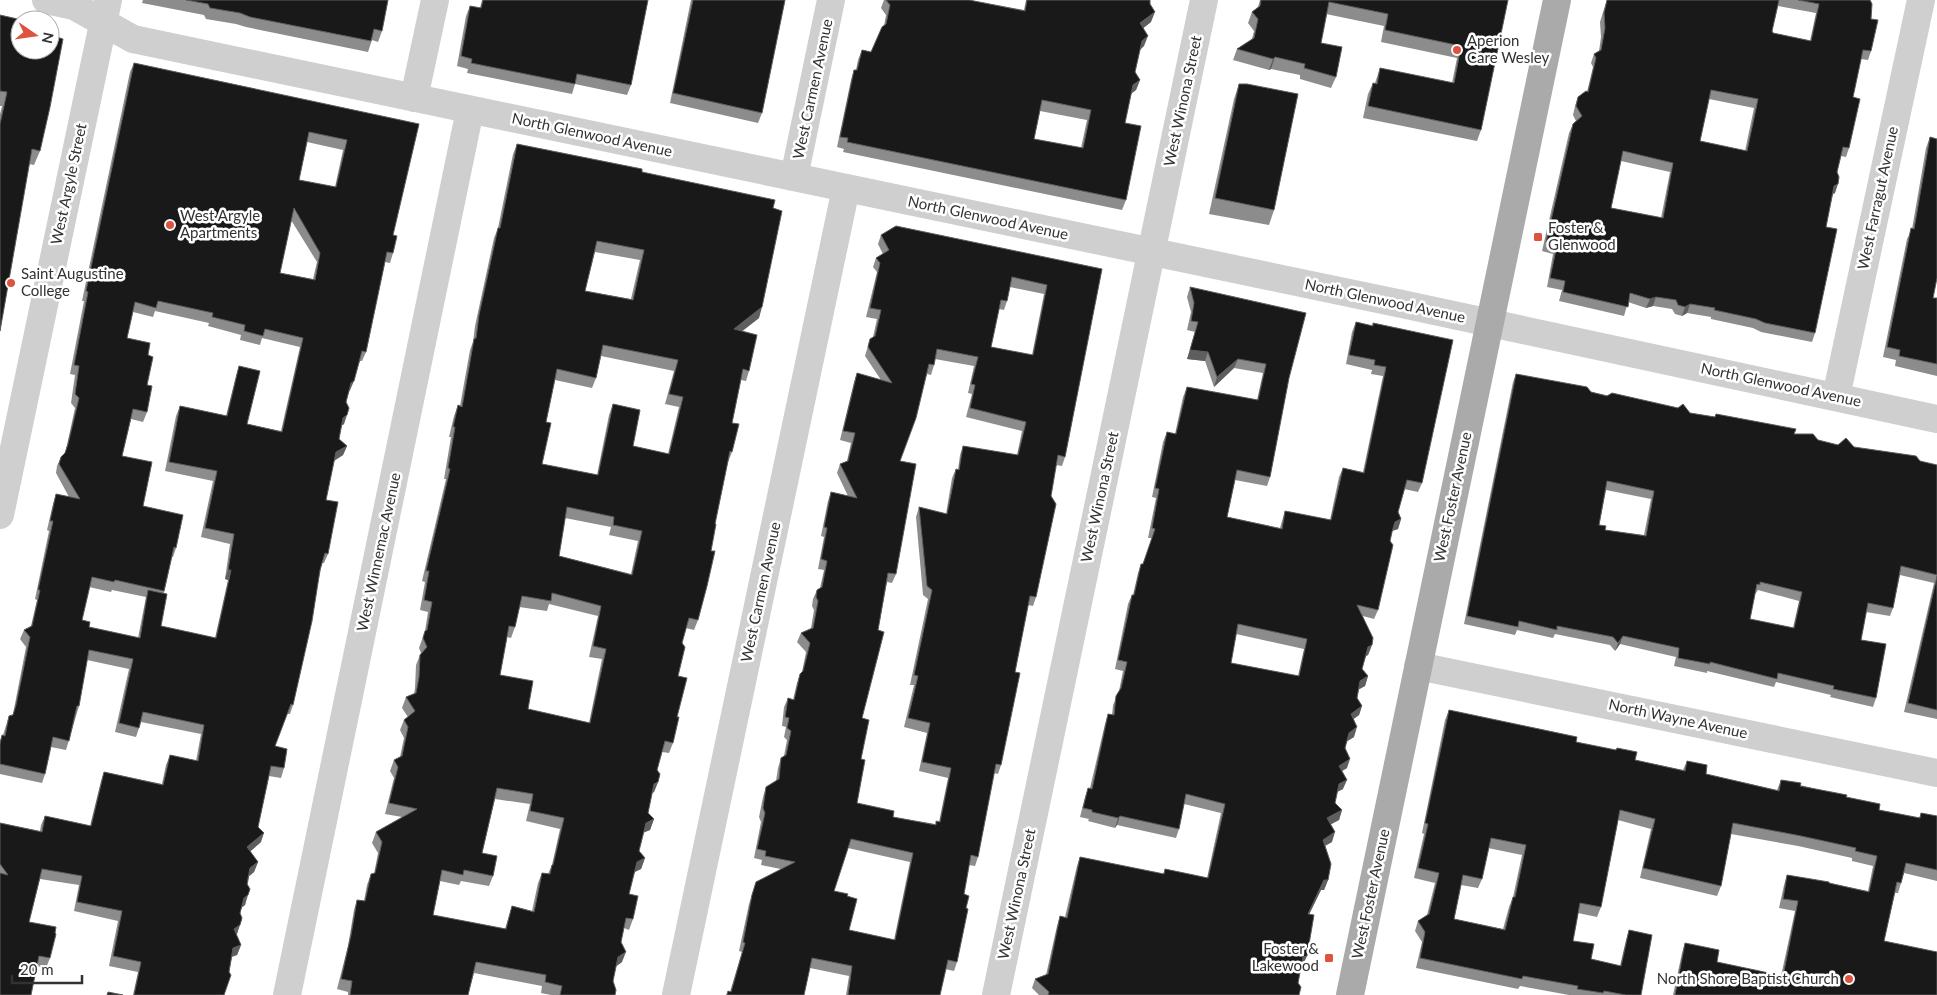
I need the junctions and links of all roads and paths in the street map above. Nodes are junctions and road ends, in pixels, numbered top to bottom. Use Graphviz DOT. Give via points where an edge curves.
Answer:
graph roads {
  1 [pos="46,0"];
  2 [pos="435,0"];
  3 [pos="831,0"];
  4 [pos="1204,0"];
  5 [pos="1557,0"];
  6 [pos="1920,0"];
  7 [pos="105,11"];
  8 [pos="414,98"];
  9 [pos="470,110"];
  10 [pos="794,177"];
  11 [pos="846,188"];
  12 [pos="1151,252"];
  13 [pos="1490,323"];
  14 [pos="1836,397"];
  15 [pos="1937,419"];
  16 [pos="0,515"];
  17 [pos="1418,666"];
  18 [pos="1937,774"];
  19 [pos="288,995"];
  20 [pos="676,995"];
  21 [pos="996,995"];
  22 [pos="1350,995"];
  1 -- 7 [label="street, North Glenwood Avenue"];
  2 -- 8 [label="street"];
  3 -- 10 [label="street, West Carmen Avenue"];
  4 -- 12 [label="street, West Winona Street"];
  5 -- 13 [label="main road, West Foster Avenue"];
  6 -- 14 [label="street, West Farragut Avenue"];
  7 -- 8 [label="street, North Glenwood Avenue" via="133,39"];
  7 -- 16 [label="street, West Argyle Street"];
  8 -- 9 [label="street, North Glenwood Avenue"];
  9 -- 10 [label="street, North Glenwood Avenue"];
  9 -- 19 [label="street, West Winnemac Avenue"];
  10 -- 11 [label="street, North Glenwood Avenue"];
  11 -- 12 [label="street, North Glenwood Avenue"];
  11 -- 20 [label="street, West Carmen Avenue"];
  12 -- 13 [label="street, North Glenwood Avenue"];
  12 -- 21 [label="street, West Winona Street"];
  13 -- 14 [label="street, North Glenwood Avenue"];
  13 -- 17 [label="main road, West Foster Avenue"];
  14 -- 15 [label="street, North Glenwood Avenue"];
  17 -- 18 [label="street, North Wayne Avenue"];
  17 -- 22 [label="main road, West Foster Avenue"];
}
